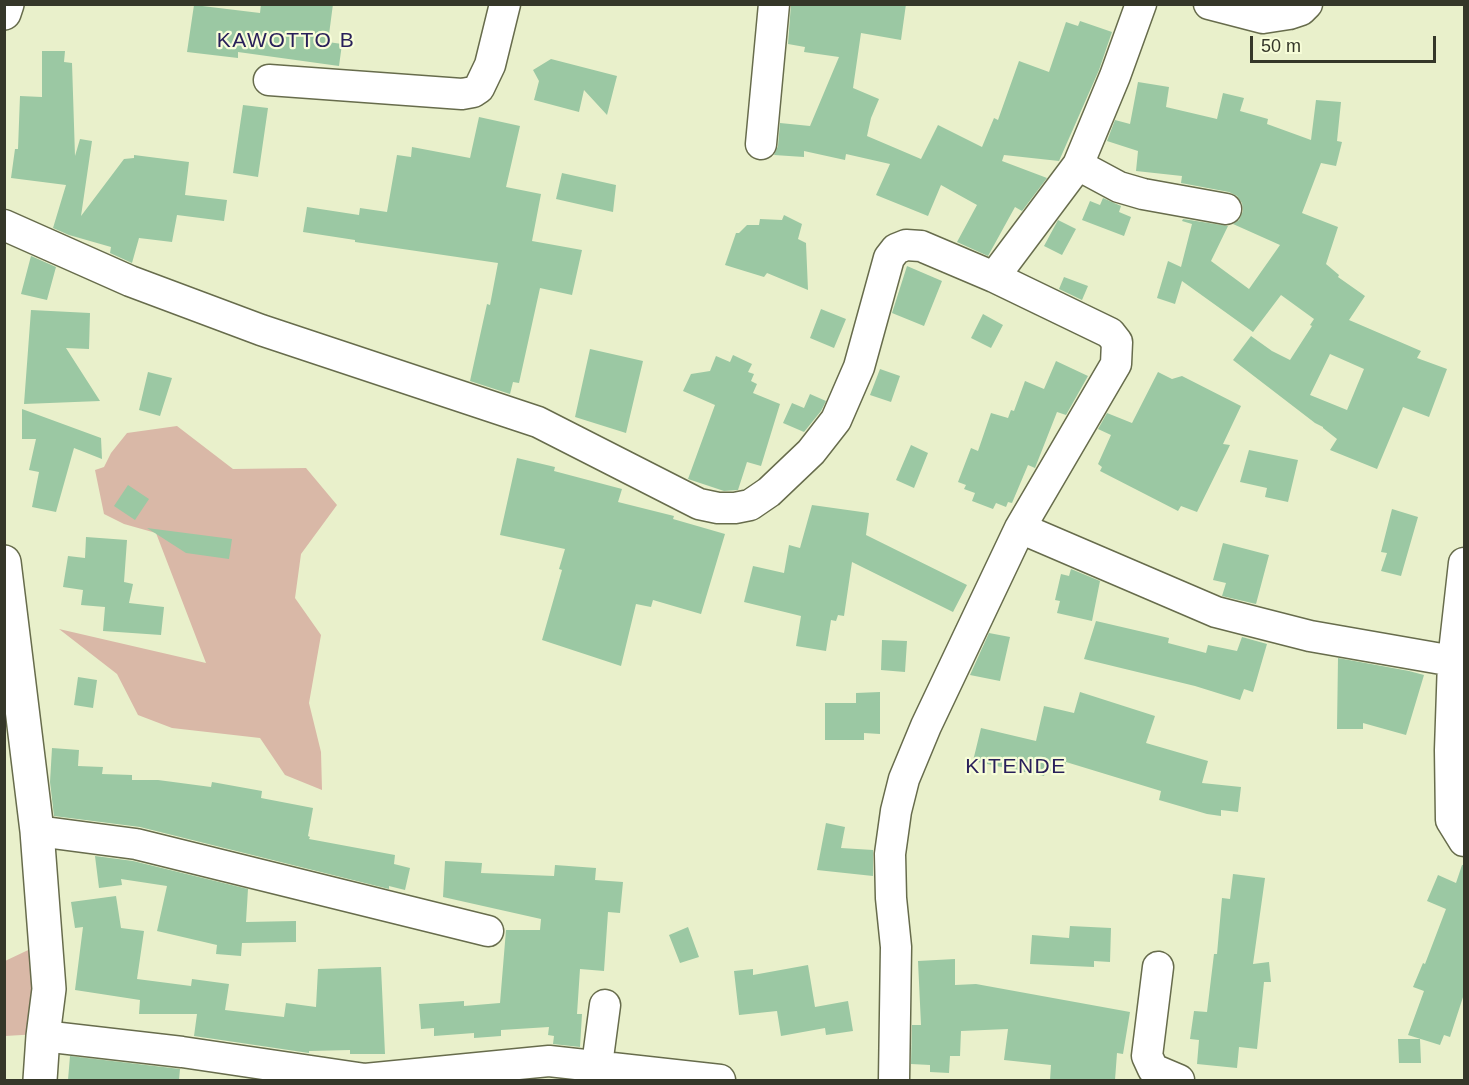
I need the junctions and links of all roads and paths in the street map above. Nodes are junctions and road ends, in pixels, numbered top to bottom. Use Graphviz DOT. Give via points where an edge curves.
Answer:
graph roads {
  1 [pos="7,4"];
  2 [pos="505,4"];
  3 [pos="774,4"];
  4 [pos="1142,4"];
  5 [pos="1209,4"];
  6 [pos="1307,4"];
  7 [pos="4,13"];
  8 [pos="268,80"];
  9 [pos="761,144"];
  10 [pos="1078,165"];
  11 [pos="1226,209"];
  12 [pos="4,225"];
  13 [pos="994,277"];
  14 [pos="1020,528"];
  15 [pos="4,562"];
  16 [pos="1464,563"];
  17 [pos="1453,661"];
  18 [pos="37,831"];
  19 [pos="1464,841"];
  20 [pos="488,931"];
  21 [pos="1158,967"];
  22 [pos="605,1005"];
  23 [pos="43,1036"];
  24 [pos="597,1065"];
  25 [pos="40,1080"];
  26 [pos="720,1080"];
  27 [pos="894,1080"];
  28 [pos="1179,1080"];
  1 -- 7 [label="street"];
  2 -- 8 [label="street" via="490,65 473,92"];
  3 -- 9 [label="street"];
  4 -- 10 [label="street"];
  5 -- 6 [label="street" via="1263,18 1289,14"];
  10 -- 11 [label="street" via="1119,187"];
  10 -- 13 [label="street"];
  12 -- 13 [label="street" via="130,281 261,330 538,422 699,504 718,508 750,505 769,492 811,452 836,420 859,368 889,258 896,249 921,246"];
  13 -- 14 [label="street" via="1110,333 1117,342 1116,364"];
  14 -- 17 [label="street" via="1216,612 1310,636"];
  14 -- 27 [label="street" via="926,726 904,779 896,812 890,854 896,947"];
  15 -- 18 [label="street"];
  16 -- 17 [label="street"];
  17 -- 19 [label="street" via="1451,820"];
  18 -- 20 [label="street" via="136,844"];
  18 -- 23 [label="street" via="50,989"];
  21 -- 28 [label="street" via="1147,1056 1153,1069"];
  22 -- 24 [label="street"];
  23 -- 24 [label="street" via="365,1079 549,1061"];
  23 -- 25 [label="street"];
  24 -- 26 [label="street"];
}
